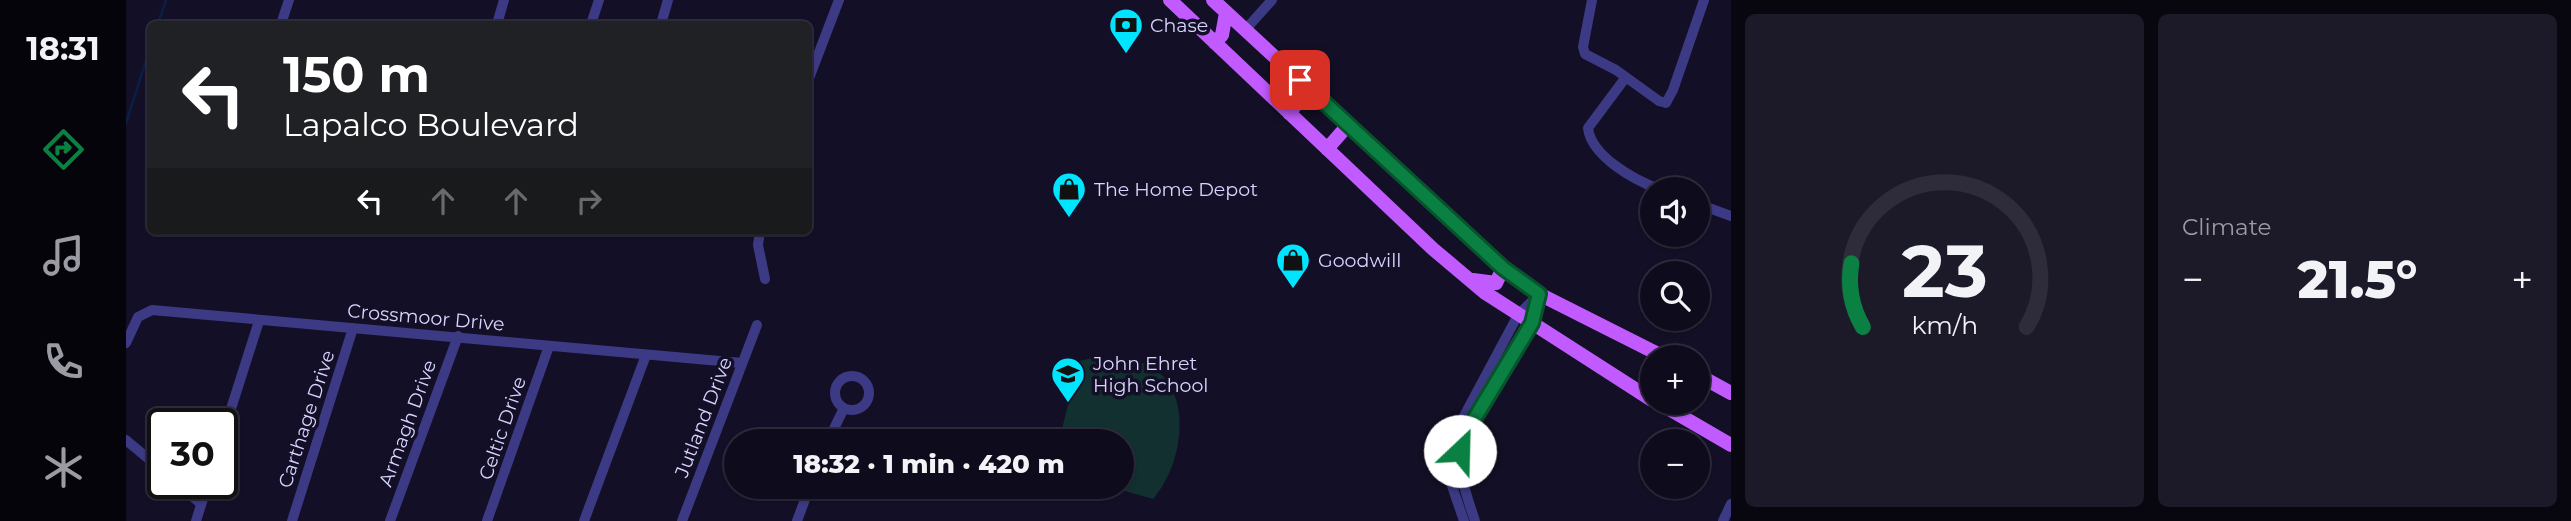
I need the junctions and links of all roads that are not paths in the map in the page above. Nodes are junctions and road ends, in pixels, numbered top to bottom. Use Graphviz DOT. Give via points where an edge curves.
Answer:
graph roads {
  1 [pos="289,0"];
  2 [pos="504,0"];
  3 [pos="599,0"];
  4 [pos="668,0"];
  5 [pos="839,0"];
  6 [pos="1170,0"];
  7 [pos="1213,0"];
  8 [pos="1272,0"];
  9 [pos="1592,0"];
  10 [pos="1704,0"];
  11 [pos="1226,13"];
  12 [pos="282,21"];
  13 [pos="498,21"];
  14 [pos="592,21"];
  15 [pos="662,21"];
  16 [pos="1245,30"];
  17 [pos="1216,43"];
  18 [pos="812,71"];
  19 [pos="1626,77"];
  20 [pos="1309,89"];
  21 [pos="1289,113"];
  22 [pos="1348,125"];
  23 [pos="1327,149"];
  24 [pos="1640,180"];
  25 [pos="1710,208"];
  26 [pos="1731,216"];
  27 [pos="759,235"];
  28 [pos="1503,268"];
  29 [pos="765,279"];
  30 [pos="1468,279"];
  31 [pos="1539,294"];
  32 [pos="1518,315"];
  33 [pos="259,321"];
  34 [pos="1532,323"];
  35 [pos="757,325"];
  36 [pos="353,328"];
  37 [pos="458,336"];
  38 [pos="126,343"];
  39 [pos="549,345"];
  40 [pos="1640,345"];
  41 [pos="646,355"];
  42 [pos="742,363"];
  43 [pos="1710,382"];
  44 [pos="1640,392"];
  45 [pos="1731,393"];
  46 [pos="231,408"];
  47 [pos="844,408"];
  48 [pos="1679,415"];
  49 [pos="832,429"];
  50 [pos="126,440"];
  51 [pos="1731,445"];
  52 [pos="147,458"];
  53 [pos="195,499"];
  54 [pos="203,499"];
  55 [pos="805,499"];
  56 [pos="201,504"];
  57 [pos="1731,504"];
  58 [pos="196,521"];
  59 [pos="292,521"];
  60 [pos="390,521"];
  61 [pos="487,521"];
  62 [pos="584,521"];
  63 [pos="682,521"];
  64 [pos="797,521"];
  65 [pos="1464,521"];
  66 [pos="1475,521"];
  67 [pos="1723,521"];
  1 -- 12 [label="street"];
  2 -- 13 [label="street"];
  3 -- 14 [label="street"];
  4 -- 15 [label="street"];
  5 -- 18 [label="street"];
  6 -- 17 [label="main road"];
  7 -- 11 [label="main road"];
  8 -- 16 [label="street"];
  9 -- 19 [label="street" via="1585,54"];
  10 -- 19 [label="street" via="1666,103"];
  11 -- 16 [label="main road"];
  11 -- 17 [label="main road"];
  16 -- 20 [label="main road"];
  17 -- 21 [label="main road"];
  19 -- 24 [label="street" via="1587,128 1590,142"];
  20 -- 21 [label="main road"];
  20 -- 22 [label="main road"];
  21 -- 23 [label="main road"];
  22 -- 23 [label="main road"];
  22 -- 28 [label="main road"];
  23 -- 30 [label="main road"];
  25 -- 26 [label="street"];
  27 -- 29 [label="street"];
  28 -- 30 [label="main road" via="1496,283"];
  28 -- 31 [label="main road"];
  30 -- 32 [label="main road"];
  31 -- 32 [label="street"];
  31 -- 34 [label="street"];
  31 -- 40 [label="main road"];
  32 -- 34 [label="main road"];
  32 -- 65 [label="street" via="1449,444 1450,480"];
  33 -- 36 [label="street, Crossmoor Drive"];
  33 -- 38 [label="street, Crossmoor Drive" via="152,310 138,317"];
  33 -- 46 [label="street"];
  34 -- 44 [label="main road"];
  34 -- 66 [label="street" via="1462,444 1460,467"];
  35 -- 42 [label="street, Jutland Drive"];
  36 -- 37 [label="street, Crossmoor Drive"];
  36 -- 59 [label="street, Carthage Drive"];
  37 -- 39 [label="street, Crossmoor Drive"];
  37 -- 60 [label="street, Armagh Drive"];
  39 -- 41 [label="street, Crossmoor Drive"];
  39 -- 61 [label="street, Celtic Drive"];
  41 -- 42 [label="street, Crossmoor Drive"];
  41 -- 62 [label="street"];
  42 -- 63 [label="street, Jutland Drive"];
  43 -- 45 [label="main road"];
  47 -- 49 [label="street"];
  48 -- 51 [label="main road"];
  50 -- 52 [label="street"];
  53 -- 56 [label="street"];
  54 -- 56 [label="street"];
  55 -- 64 [label="street"];
  56 -- 58 [label="street"];
  57 -- 67 [label="street"];
}
